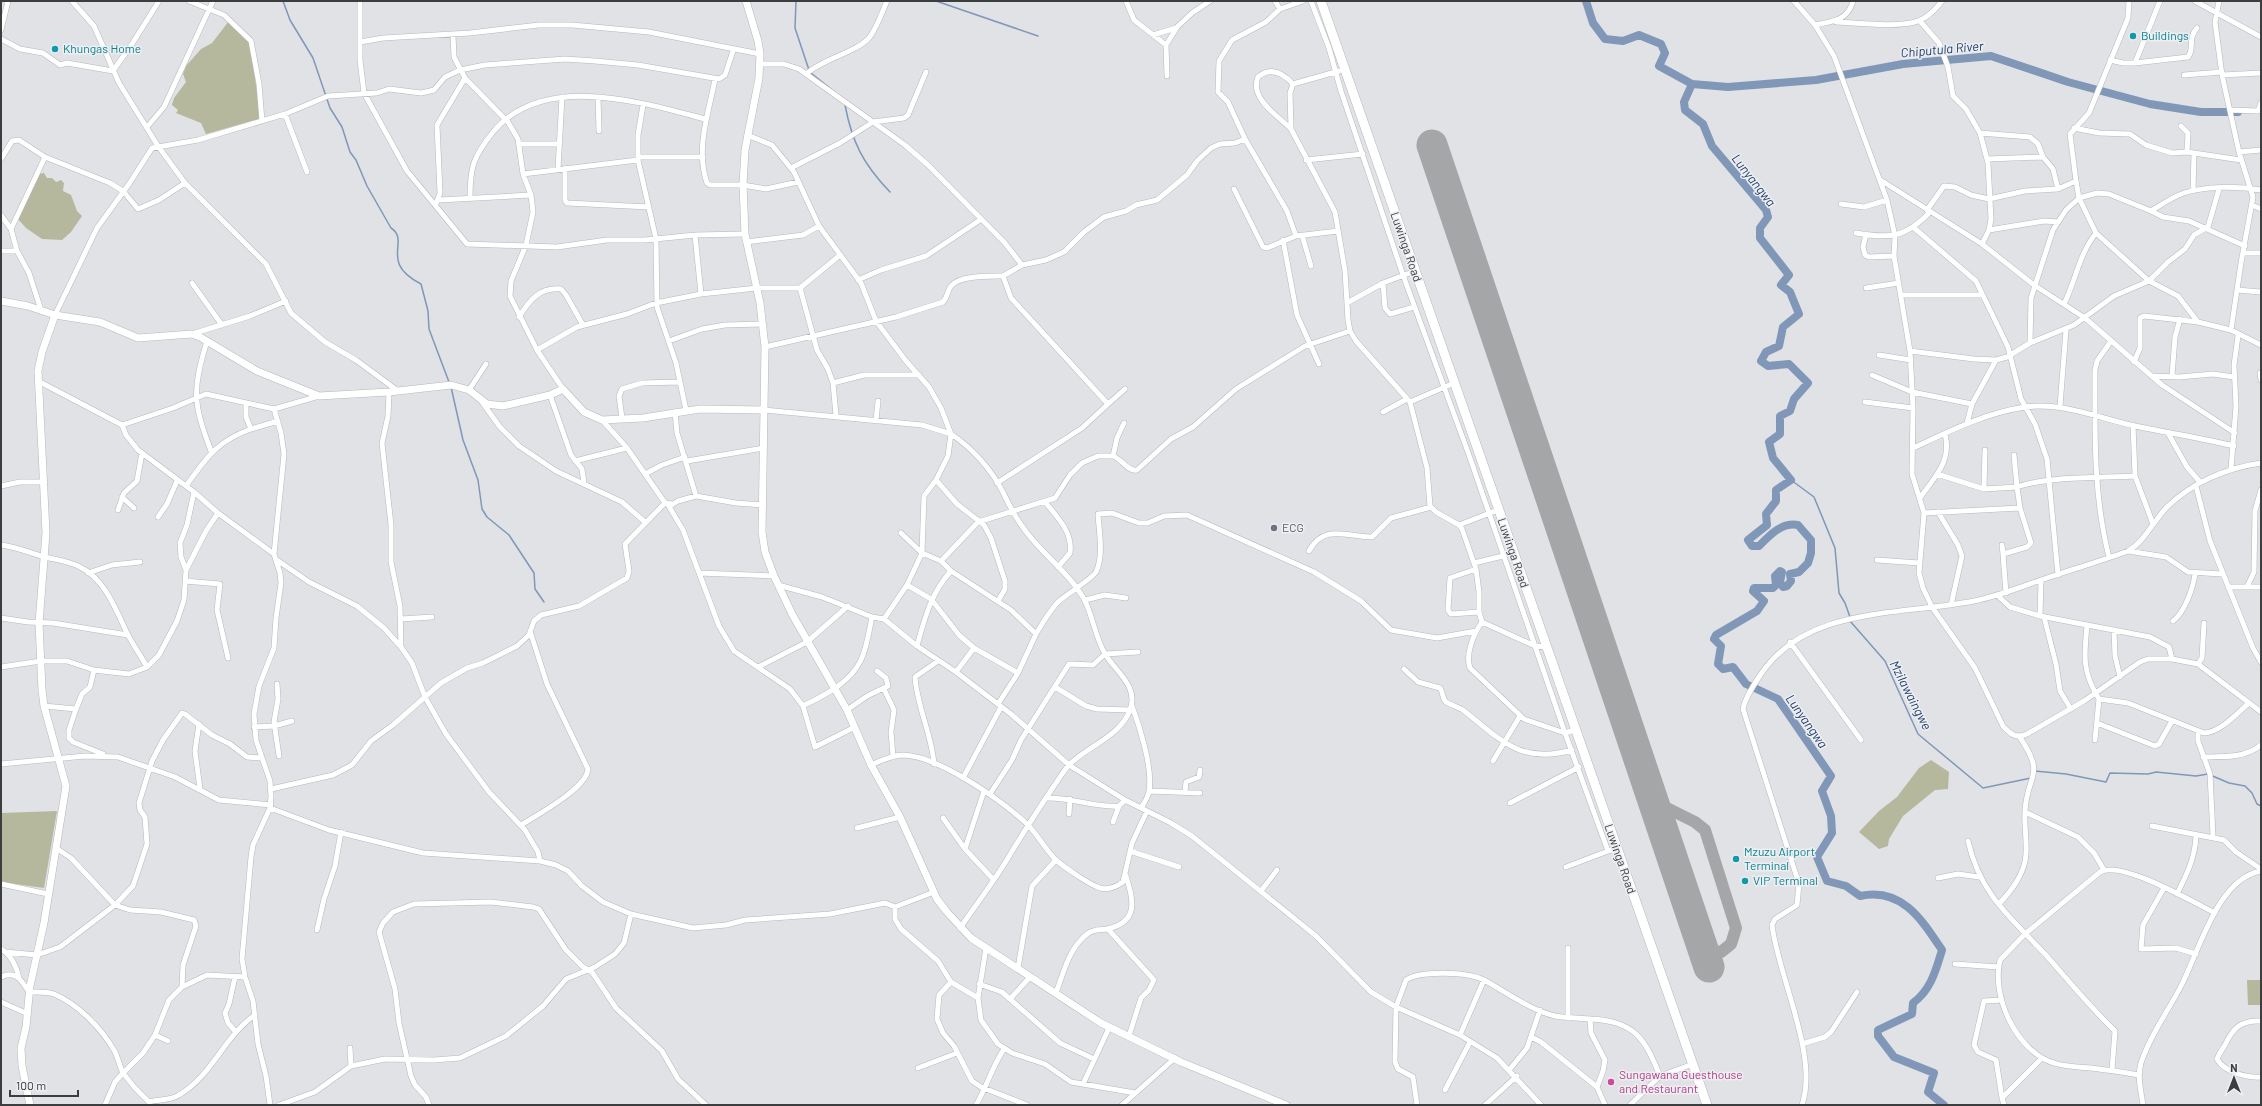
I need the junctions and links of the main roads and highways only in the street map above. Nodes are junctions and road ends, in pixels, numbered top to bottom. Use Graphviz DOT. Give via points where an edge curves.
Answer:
graph roads {
  1 [pos="1321,1"];
  2 [pos="1707,1105"];
  1 -- 2 [label="highway, Luwinga Road" via="1340,70 1415,271 1575,730 1613,850"];
}
